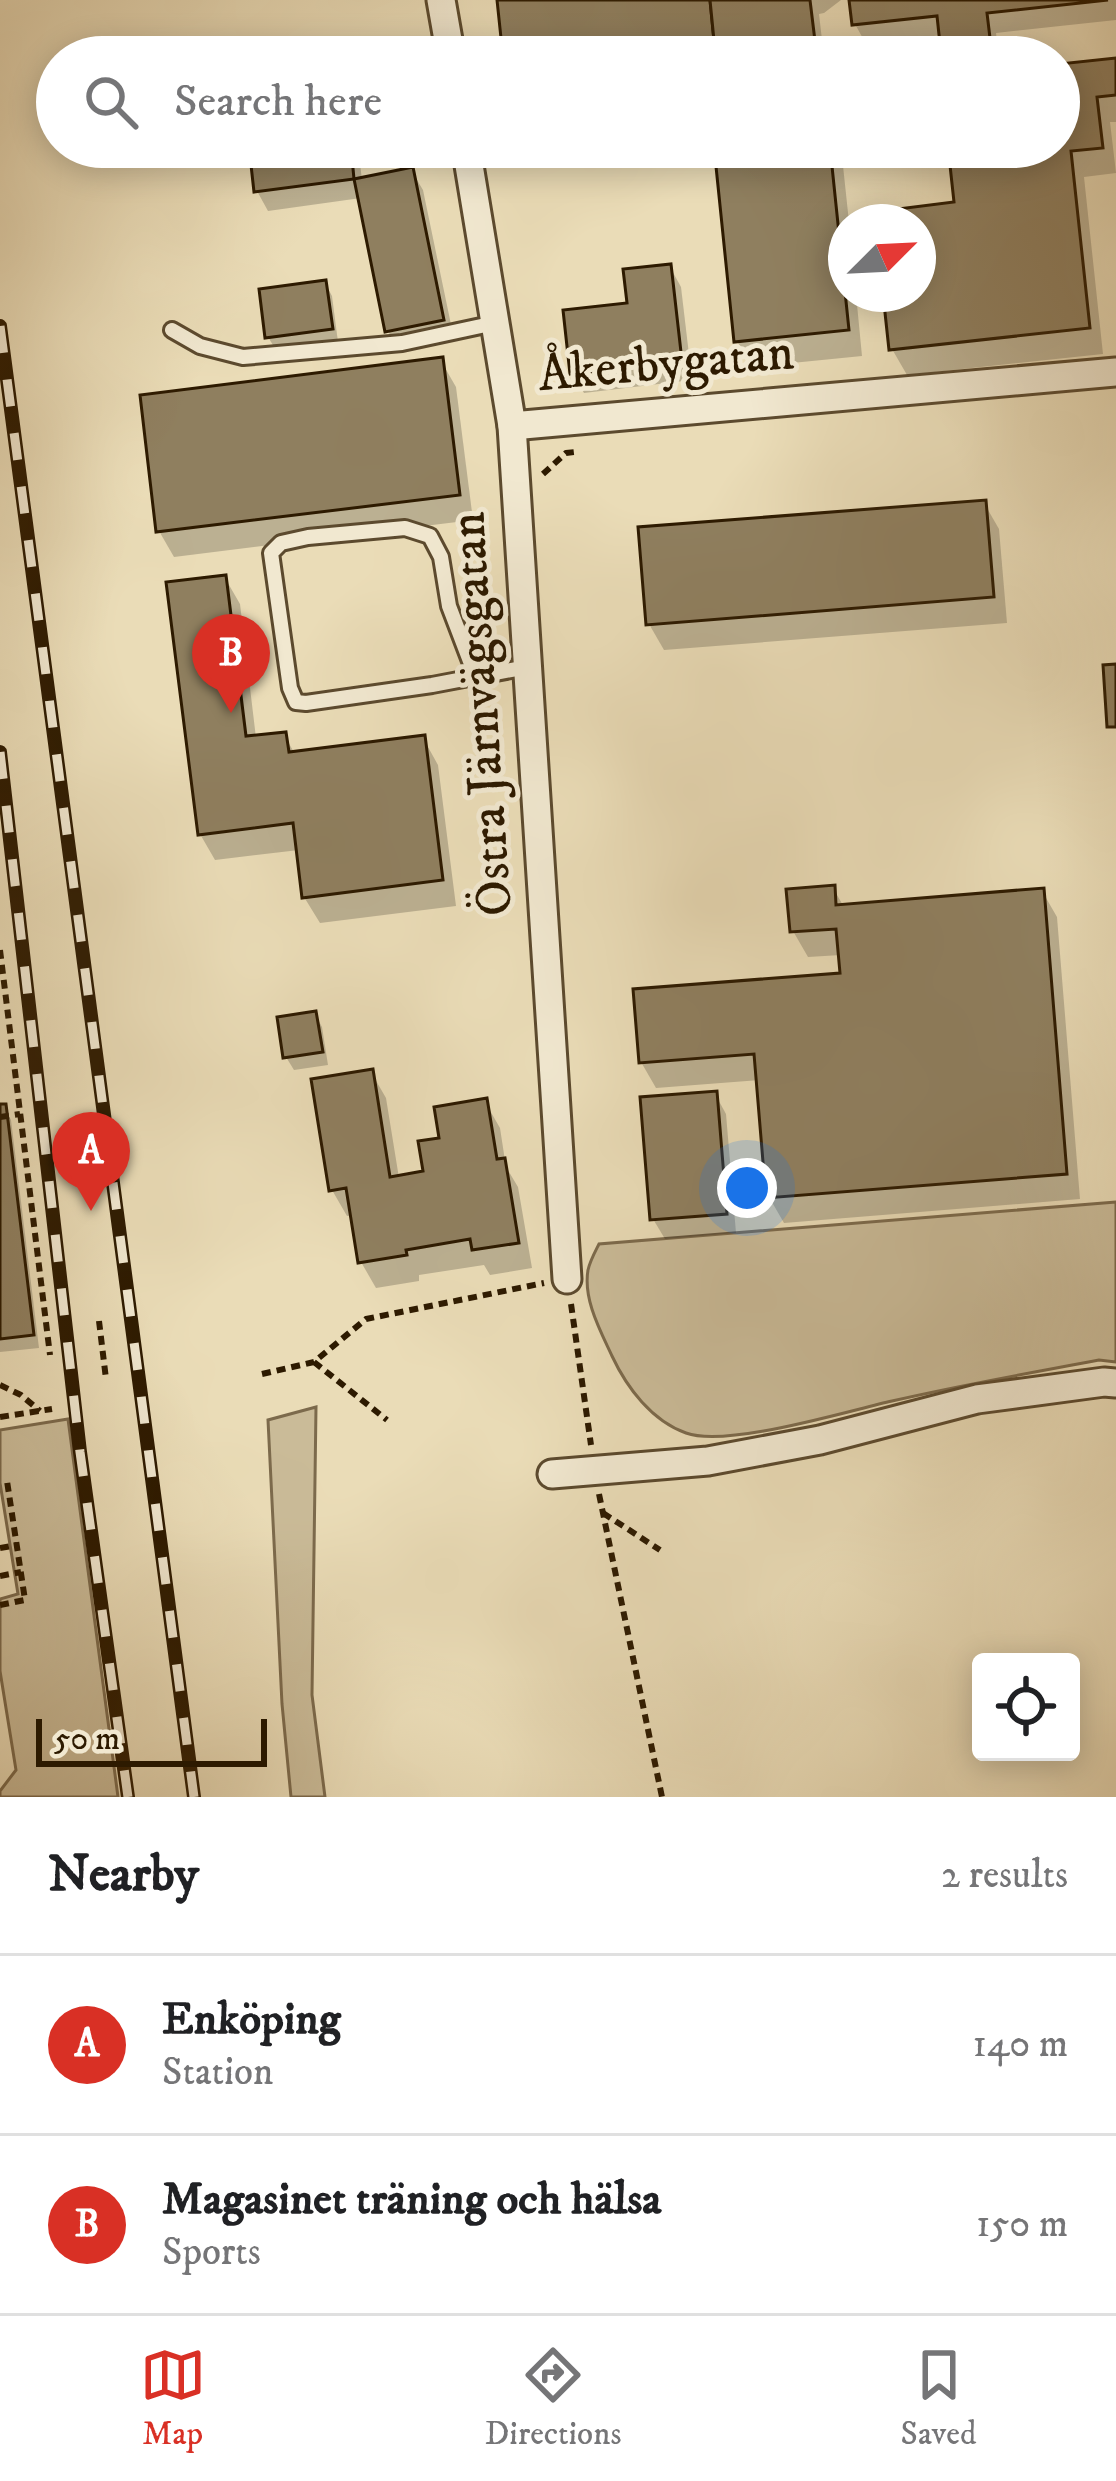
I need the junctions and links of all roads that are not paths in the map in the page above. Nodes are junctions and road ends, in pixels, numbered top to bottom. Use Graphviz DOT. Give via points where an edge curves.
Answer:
graph roads {
  1 [pos="441,0"];
  2 [pos="447,36"];
  3 [pos="469,168"];
  4 [pos="495,323"];
  5 [pos="172,330"];
  6 [pos="1116,372"];
  7 [pos="512,425"];
  8 [pos="527,668"];
  9 [pos="476,677"];
  10 [pos="567,1279"];
  11 [pos="1116,1383"];
  12 [pos="552,1474"];
  1 -- 2 [label="street"];
  3 -- 4 [label="street, Östra Järnvägsgatan"];
  4 -- 5 [label="lane" via="402,343 243,357"];
  4 -- 7 [label="street, Östra Järnvägsgatan"];
  6 -- 7 [label="street, Åkerbygatan"];
  7 -- 8 [label="street, Östra Järnvägsgatan"];
  8 -- 9 [label="lane"];
  8 -- 10 [label="street, Östra Järnvägsgatan"];
  9 -- 9 [label="lane" via="296,702 271,553 281,542 308,537 405,528 430,536"];
  11 -- 12 [label="street" via="977,1399 708,1461"];
}
